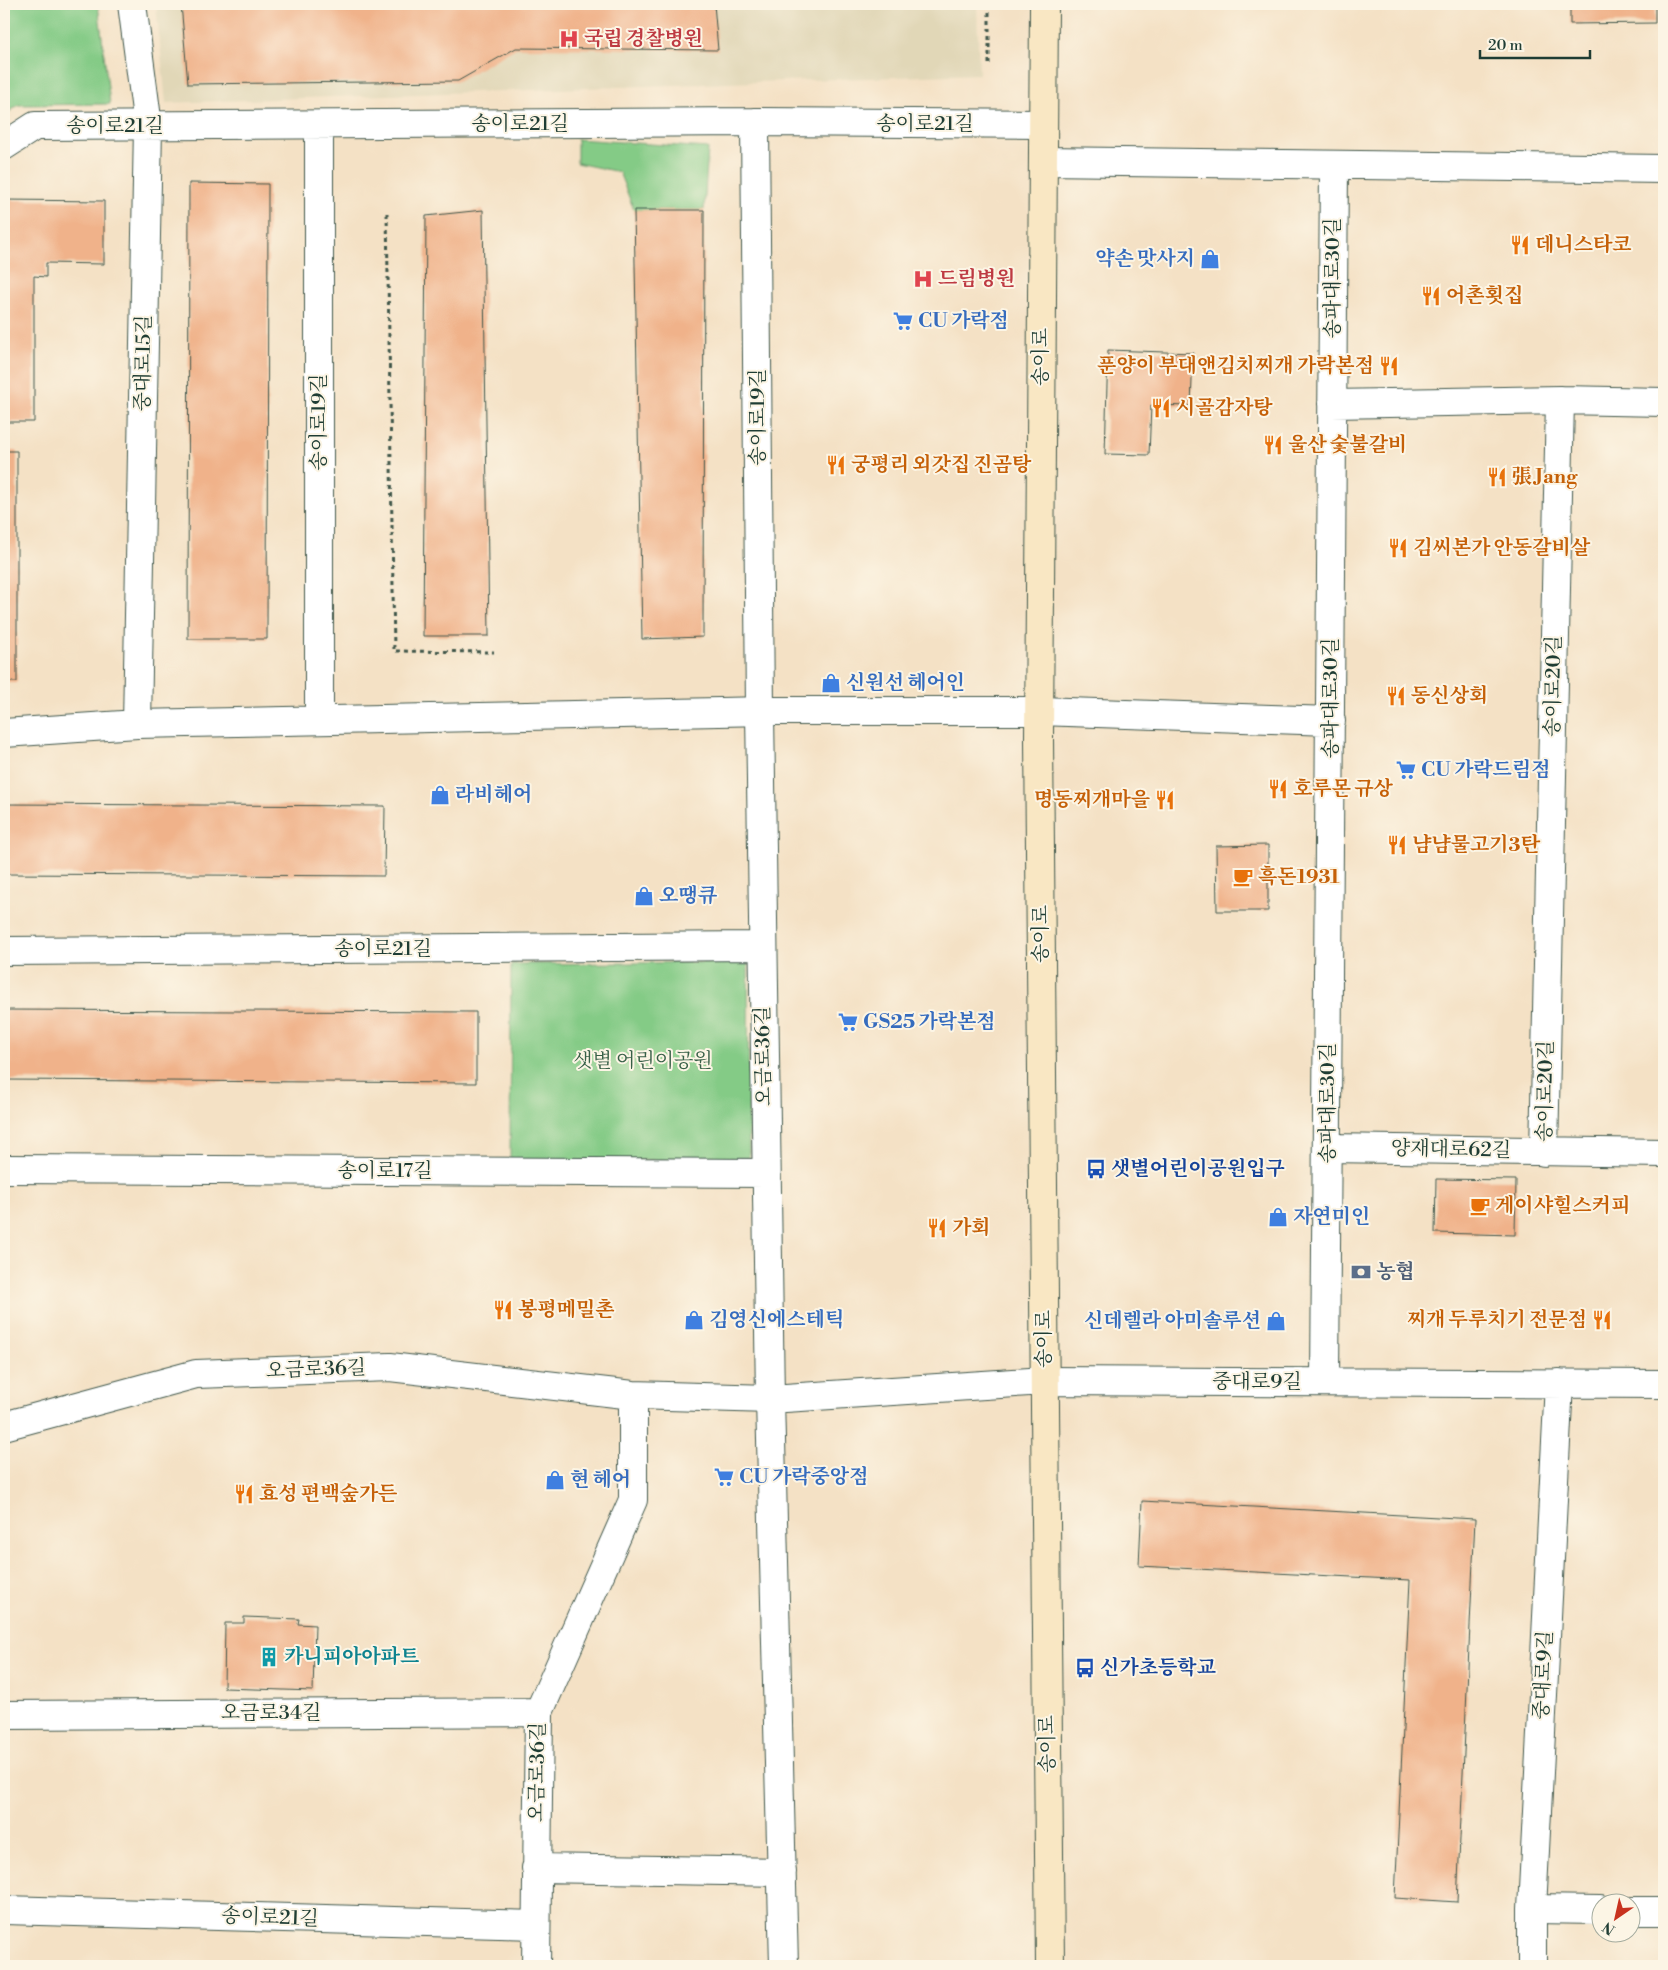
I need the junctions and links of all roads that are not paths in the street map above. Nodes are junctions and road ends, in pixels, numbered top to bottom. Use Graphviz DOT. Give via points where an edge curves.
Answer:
graph roads {
  1 [pos="132,4"];
  2 [pos="1044,4"];
  3 [pos="756,122"];
  4 [pos="1043,124"];
  5 [pos="148,126"];
  6 [pos="319,126"];
  7 [pos="4,146"];
  8 [pos="1043,161"];
  9 [pos="1334,165"];
  10 [pos="1664,169"];
  11 [pos="1560,400"];
  12 [pos="1664,402"];
  13 [pos="1332,404"];
  14 [pos="1039,711"];
  15 [pos="760,712"];
  16 [pos="319,719"];
  17 [pos="1330,721"];
  18 [pos="137,724"];
  19 [pos="4,733"];
  20 [pos="763,946"];
  21 [pos="4,952"];
  22 [pos="1328,1148"];
  23 [pos="1544,1152"];
  24 [pos="1664,1153"];
  25 [pos="4,1169"];
  26 [pos="766,1172"];
  27 [pos="1045,1381"];
  28 [pos="1325,1382"];
  29 [pos="1558,1383"];
  30 [pos="1664,1384"];
  31 [pos="633,1395"];
  32 [pos="770,1399"];
  33 [pos="4,1426"];
  34 [pos="539,1712"];
  35 [pos="4,1715"];
  36 [pos="536,1868"];
  37 [pos="782,1872"];
  38 [pos="1532,1909"];
  39 [pos="4,1910"];
  40 [pos="1590,1910"];
  41 [pos="1640,1911"];
  42 [pos="1664,1911"];
  43 [pos="536,1925"];
  44 [pos="536,1966"];
  45 [pos="784,1966"];
  46 [pos="1050,1966"];
  47 [pos="1532,1966"];
  1 -- 5 [label="street, 중대로15길"];
  2 -- 4 [label="street, 송이로"];
  3 -- 4 [label="street, 송이로21길"];
  3 -- 6 [label="street, 송이로21길"];
  3 -- 15 [label="street, 송이로19길"];
  4 -- 8 [label="street, 송이로"];
  5 -- 6 [label="street, 송이로21길"];
  5 -- 7 [label="street, 송이로21길" via="35,126"];
  5 -- 18 [label="street, 중대로15길"];
  6 -- 16 [label="street, 송이로19길"];
  8 -- 9 [label="street"];
  8 -- 14 [label="street, 송이로"];
  9 -- 10 [label="street"];
  9 -- 13 [label="street, 송파대로30길"];
  11 -- 12 [label="street"];
  11 -- 13 [label="street"];
  11 -- 23 [label="street, 송이로20길"];
  13 -- 17 [label="street, 송파대로30길"];
  14 -- 15 [label="street"];
  14 -- 17 [label="street"];
  14 -- 27 [label="street, 송이로"];
  15 -- 16 [label="street"];
  15 -- 20 [label="street, 오금로36길"];
  16 -- 18 [label="street"];
  17 -- 22 [label="street, 송파대로30길"];
  18 -- 19 [label="street"];
  20 -- 21 [label="street, 송이로21길"];
  20 -- 26 [label="street, 오금로36길"];
  22 -- 23 [label="street, 양재대로62길"];
  22 -- 28 [label="street, 송파대로30길"];
  23 -- 24 [label="street, 양재대로62길"];
  25 -- 26 [label="street, 송이로17길"];
  26 -- 32 [label="street, 오금로36길"];
  27 -- 28 [label="street, 중대로9길"];
  27 -- 32 [label="street, 오금로36길"];
  27 -- 46 [label="street, 송이로"];
  28 -- 29 [label="street, 중대로9길"];
  29 -- 30 [label="street, 중대로9길"];
  29 -- 38 [label="street, 중대로9길"];
  31 -- 32 [label="street, 오금로36길"];
  31 -- 33 [label="street, 오금로36길" via="390,1367 196,1374"];
  31 -- 34 [label="street, 오금로36길" via="633,1500"];
  32 -- 37 [label="street, 오금로36길"];
  34 -- 35 [label="street, 오금로34길"];
  34 -- 36 [label="street, 오금로36길"];
  36 -- 37 [label="street"];
  36 -- 43 [label="street, 오금로36길"];
  37 -- 45 [label="street, 오금로36길"];
  38 -- 40 [label="street"];
  38 -- 47 [label="street, 중대로9길"];
  39 -- 43 [label="street, 송이로21길"];
  41 -- 42 [label="street"];
  43 -- 44 [label="street, 오금로36길"];
}
